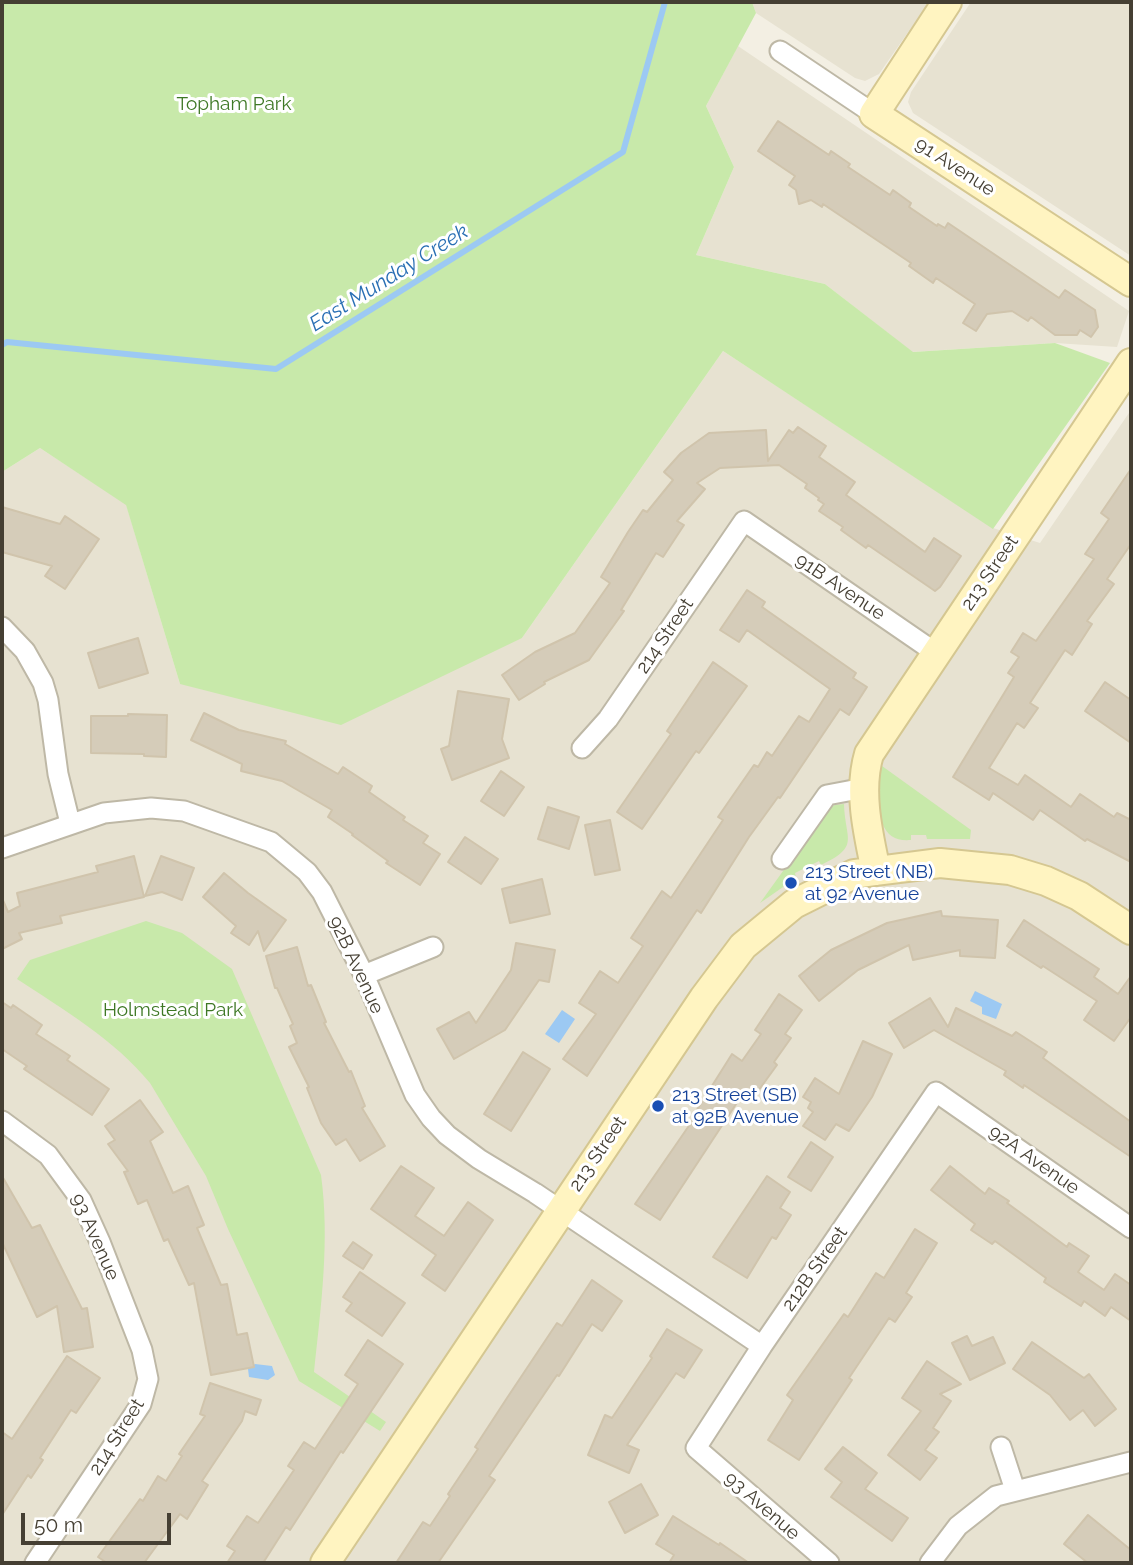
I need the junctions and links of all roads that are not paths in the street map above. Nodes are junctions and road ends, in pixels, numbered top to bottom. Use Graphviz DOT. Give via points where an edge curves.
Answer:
graph roads {
  1 [pos="947,2"];
  2 [pos="780,51"];
  3 [pos="874,114"];
  4 [pos="1131,282"];
  5 [pos="1131,363"];
  6 [pos="744,521"];
  7 [pos="2,627"];
  8 [pos="936,653"];
  9 [pos="582,748"];
  10 [pos="864,788"];
  11 [pos="70,823"];
  12 [pos="2,848"];
  13 [pos="782,859"];
  14 [pos="876,871"];
  15 [pos="1131,930"];
  16 [pos="433,947"];
  17 [pos="364,975"];
  18 [pos="936,1092"];
  19 [pos="2,1121"];
  20 [pos="560,1210"];
  21 [pos="1131,1228"];
  22 [pos="762,1346"];
  23 [pos="148,1380"];
  24 [pos="1001,1447"];
  25 [pos="696,1448"];
  26 [pos="1131,1462"];
  27 [pos="1015,1489"];
  28 [pos="35,1563"];
  29 [pos="325,1563"];
  30 [pos="829,1563"];
  31 [pos="930,1563"];
  1 -- 3 [label="street"];
  2 -- 3 [label="street, 91 Avenue"];
  3 -- 4 [label="street, 91 Avenue"];
  5 -- 8 [label="street, 213 Street"];
  6 -- 8 [label="street, 91B Avenue"];
  6 -- 9 [label="street, 214 Street" via="608,719"];
  7 -- 11 [label="street" via="43,682"];
  8 -- 10 [label="street, 213 Street" via="869,754"];
  10 -- 13 [label="street" via="827,795"];
  10 -- 14 [label="street, 213 Street"];
  11 -- 12 [label="street, 92B Avenue"];
  11 -- 17 [label="street, 92B Avenue" via="138,808 172,808 271,842 307,872 322,892"];
  14 -- 15 [label="street" via="940,863 1010,870 1079,896"];
  14 -- 20 [label="street, 213 Street" via="854,874 794,904 743,946"];
  16 -- 17 [label="street"];
  17 -- 20 [label="street, 92B Avenue" via="415,1095 431,1118 480,1159"];
  18 -- 21 [label="street, 92A Avenue"];
  18 -- 22 [label="street, 212B Street"];
  19 -- 23 [label="street, 93 Avenue" via="48,1155 81,1200 142,1350"];
  20 -- 22 [label="street, 92B Avenue"];
  20 -- 29 [label="street, 213 Street"];
  22 -- 25 [label="street, 212B Street"];
  23 -- 28 [label="street, 214 Street" via="137,1410"];
  24 -- 27 [label="street"];
  25 -- 30 [label="street, 93 Avenue"];
  26 -- 27 [label="street"];
  27 -- 31 [label="street" via="971,1514"];
}
